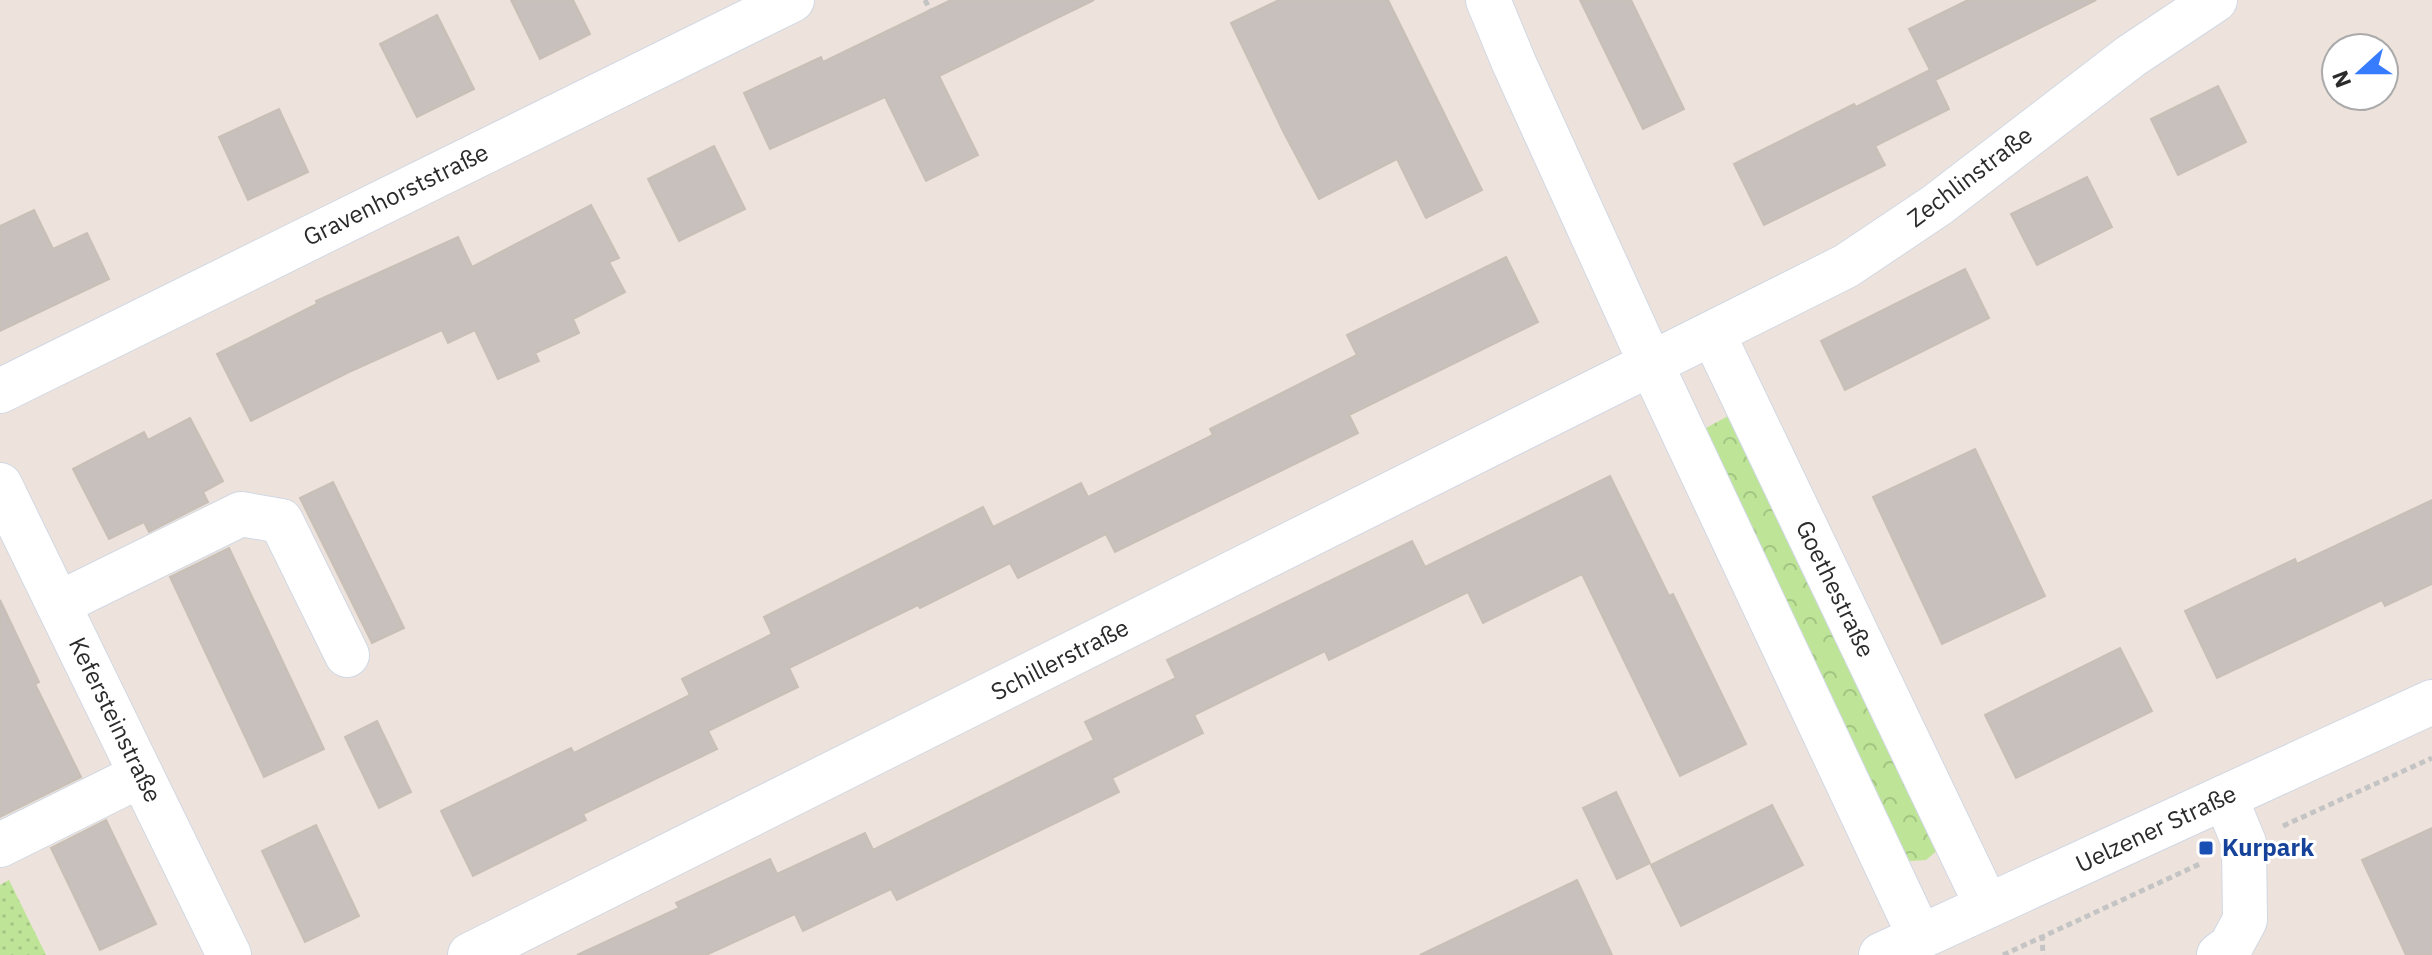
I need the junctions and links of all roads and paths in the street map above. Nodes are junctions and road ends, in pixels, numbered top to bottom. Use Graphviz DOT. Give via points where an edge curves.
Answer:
graph roads {
  1 [pos="792,0"];
  2 [pos="925,0"];
  3 [pos="1488,0"];
  4 [pos="2215,0"];
  5 [pos="930,10"];
  6 [pos="1713,334"];
  7 [pos="1651,364"];
  8 [pos="0,391"];
  9 [pos="0,485"];
  10 [pos="58,604"];
  11 [pos="347,655"];
  12 [pos="2432,702"];
  13 [pos="141,775"];
  14 [pos="2225,797"];
  15 [pos="0,845"];
  16 [pos="1987,906"];
  17 [pos="1920,937"];
  18 [pos="229,955"];
  19 [pos="470,955"];
  20 [pos="1881,955"];
  21 [pos="2219,955"];
  1 -- 8 [label="street, Gravenhorststraße"];
  2 -- 5 [label="path"];
  3 -- 7 [label="street"];
  4 -- 6 [label="street, Zechlinstraße" via="1859,257"];
  6 -- 7 [label="street"];
  6 -- 16 [label="street, Goethestraße"];
  7 -- 17 [label="street"];
  7 -- 19 [label="street, Schillerstraße"];
  9 -- 10 [label="street, Kefersteinstraße"];
  10 -- 11 [label="street" via="241,514 281,521"];
  10 -- 13 [label="street, Kefersteinstraße"];
  12 -- 14 [label="street, Uelzener Straße"];
  13 -- 15 [label="street"];
  13 -- 18 [label="street, Kefersteinstraße"];
  14 -- 16 [label="street, Uelzener Straße"];
  14 -- 21 [label="street" via="2244,843 2245,920 2231,946"];
  16 -- 17 [label="street, Uelzener Straße"];
  17 -- 20 [label="street, Uelzener Straße"];
}
